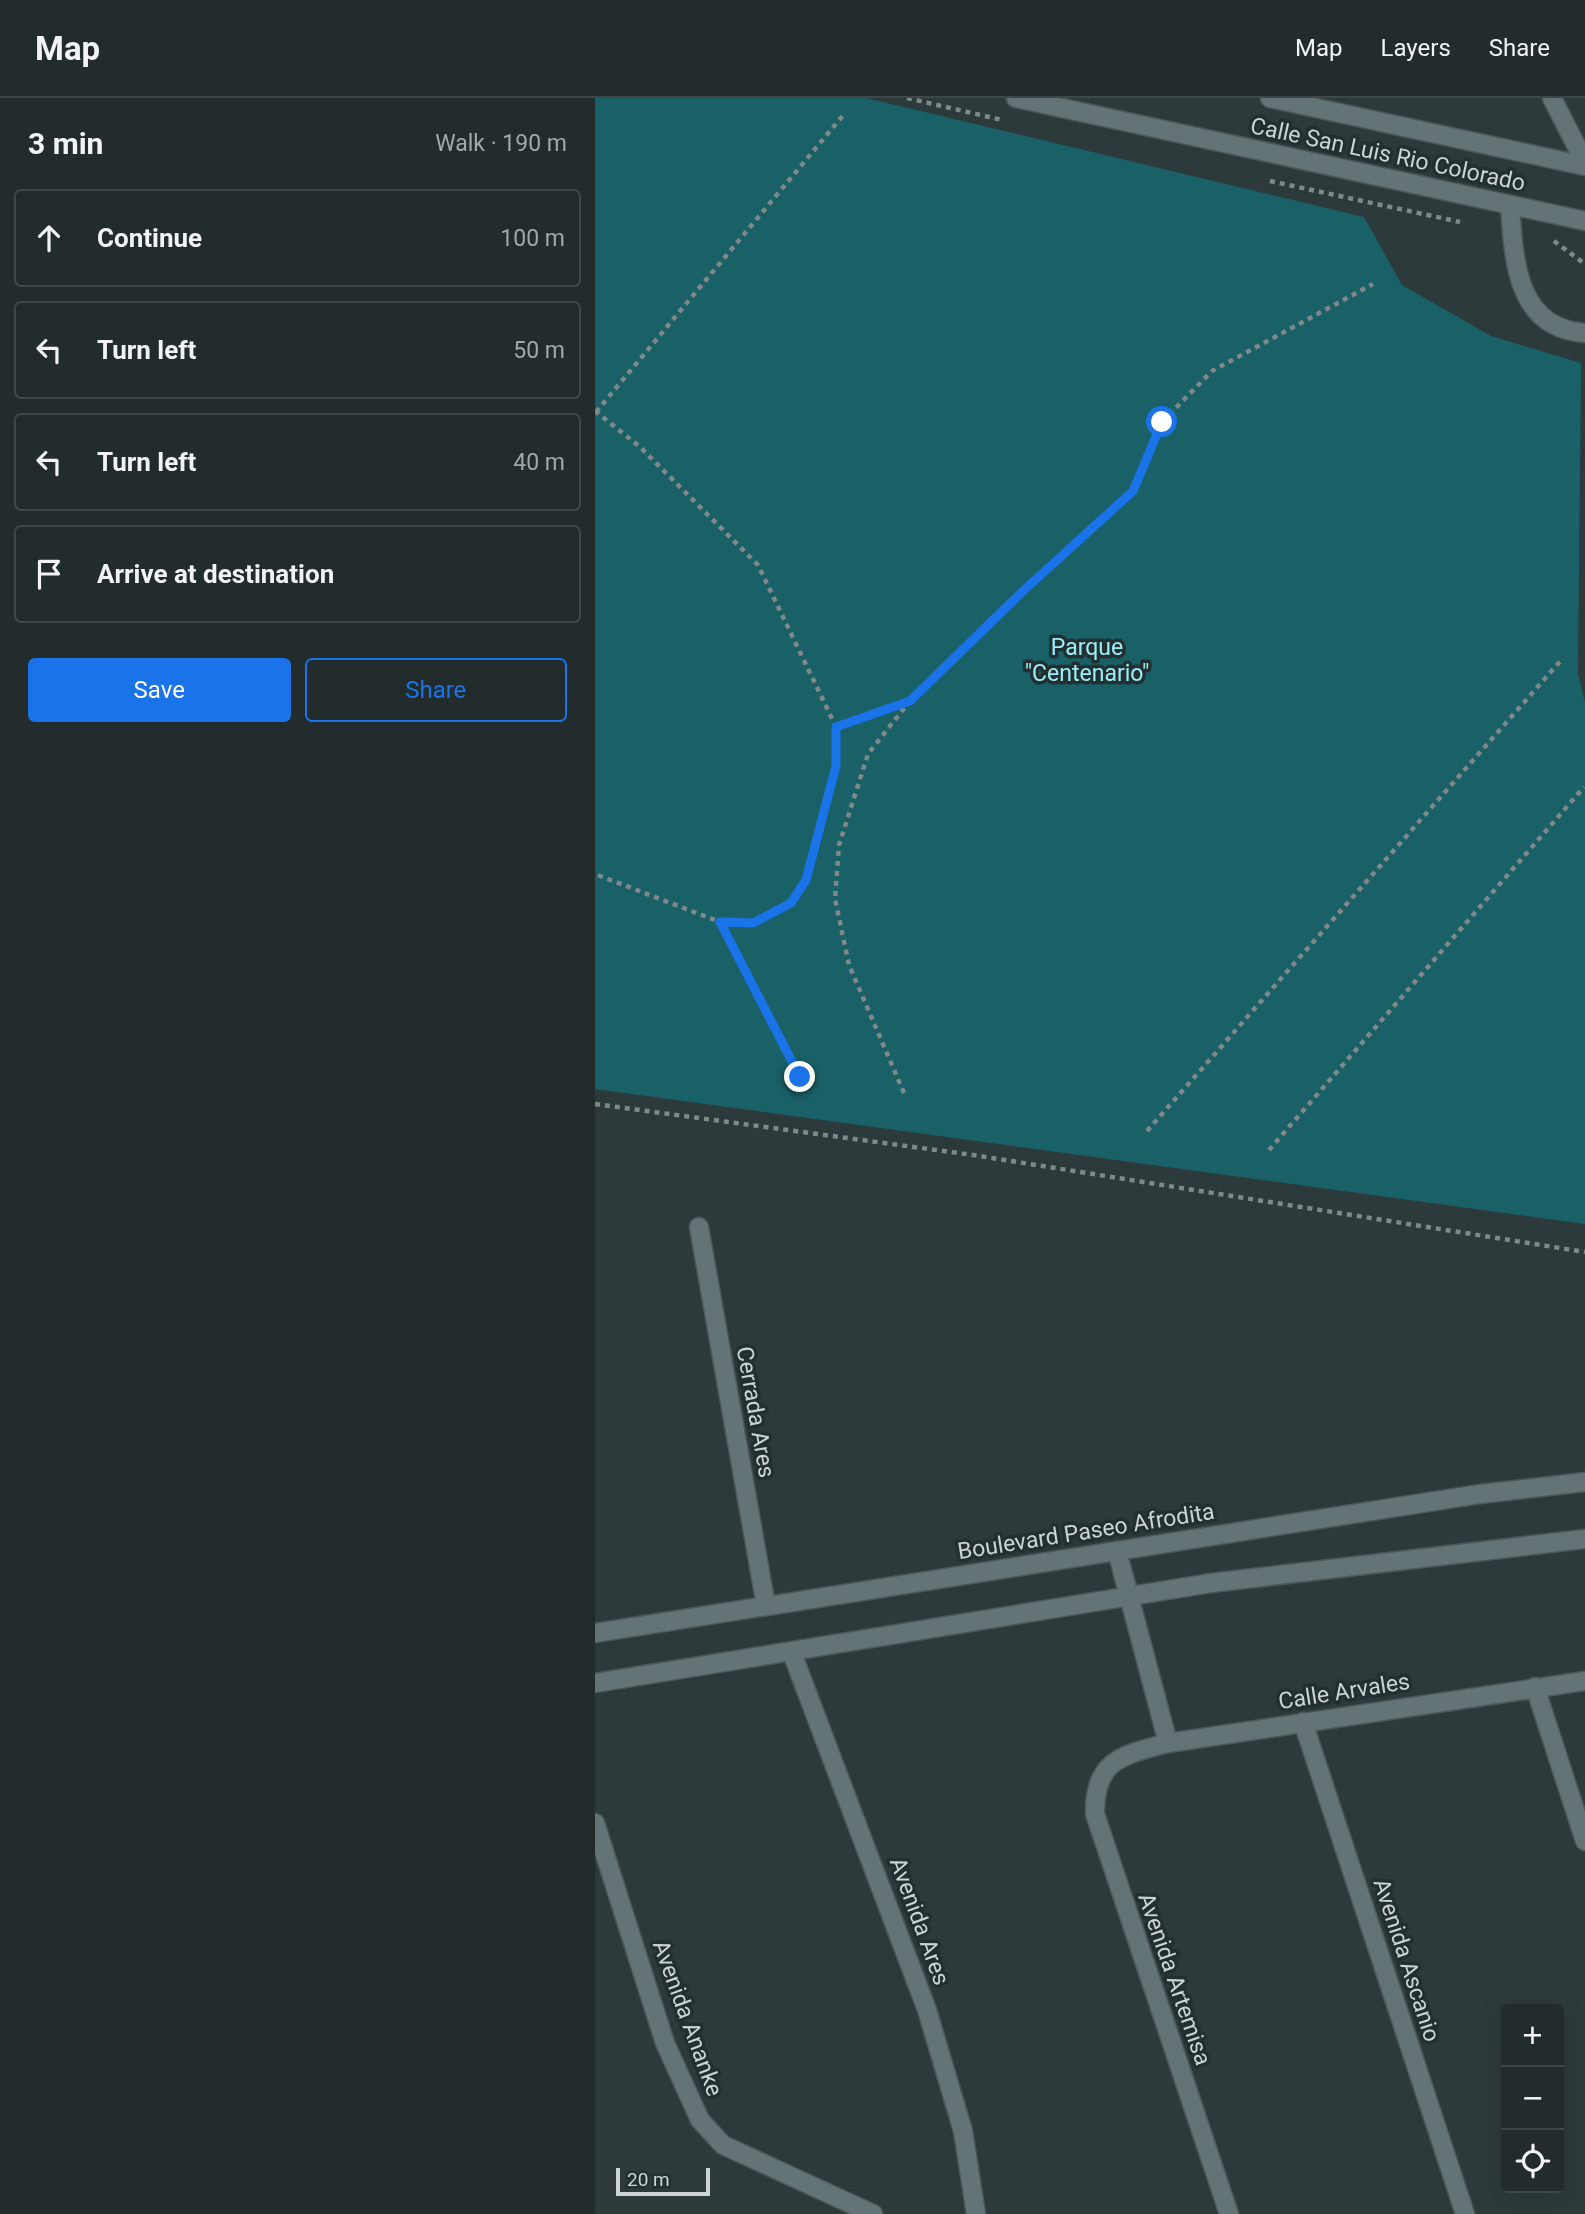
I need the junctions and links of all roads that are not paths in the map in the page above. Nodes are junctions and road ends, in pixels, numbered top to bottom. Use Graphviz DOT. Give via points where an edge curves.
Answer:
graph roads {
  1 [pos="1016,98"];
  2 [pos="1270,98"];
  3 [pos="1552,98"];
  4 [pos="1585,164"];
  5 [pos="1510,206"];
  6 [pos="1585,220"];
  7 [pos="1585,333"];
  8 [pos="699,1227"];
  9 [pos="1585,1482"];
  10 [pos="1585,1539"];
  11 [pos="1117,1551"];
  12 [pos="1128,1595"];
  13 [pos="766,1606"];
  14 [pos="595,1633"];
  15 [pos="792,1653"];
  16 [pos="1585,1681"];
  17 [pos="595,1683"];
  18 [pos="1535,1687"];
  19 [pos="1303,1722"];
  20 [pos="1168,1742"];
  21 [pos="1113,1761"];
  22 [pos="595,1823"];
  23 [pos="1585,1841"];
  24 [pos="873,2214"];
  25 [pos="977,2214"];
  26 [pos="1229,2214"];
  27 [pos="1465,2214"];
  1 -- 5 [label="street, Calle San Luis Rio Colorado"];
  2 -- 4 [label="street, Calle San Luis Rio Colorado"];
  3 -- 4 [label="street"];
  5 -- 6 [label="street, Calle San Luis Rio Colorado"];
  5 -- 7 [label="street" via="1514,263 1528,300 1560,327"];
  8 -- 13 [label="street, Cerrada Ares"];
  9 -- 11 [label="street, Boulevard Paseo Afrodita"];
  10 -- 12 [label="street"];
  11 -- 12 [label="street"];
  11 -- 13 [label="street, Boulevard Paseo Afrodita"];
  12 -- 15 [label="street"];
  12 -- 20 [label="street"];
  13 -- 14 [label="street, Boulevard Paseo Afrodita"];
  15 -- 17 [label="street"];
  15 -- 25 [label="street, Avenida Ares" via="927,2010 963,2131"];
  16 -- 18 [label="street, Calle Arvales"];
  18 -- 19 [label="street, Calle Arvales"];
  18 -- 23 [label="street"];
  19 -- 20 [label="street, Calle Arvales"];
  19 -- 27 [label="street, Avenida Ascanio"];
  20 -- 21 [label="street, Calle Arvales"];
  21 -- 26 [label="street, Avenida Artemisa" via="1098,1781 1095,1814"];
  22 -- 24 [label="street, Avenida Ananke" via="666,2043 700,2120 723,2145"];
}
